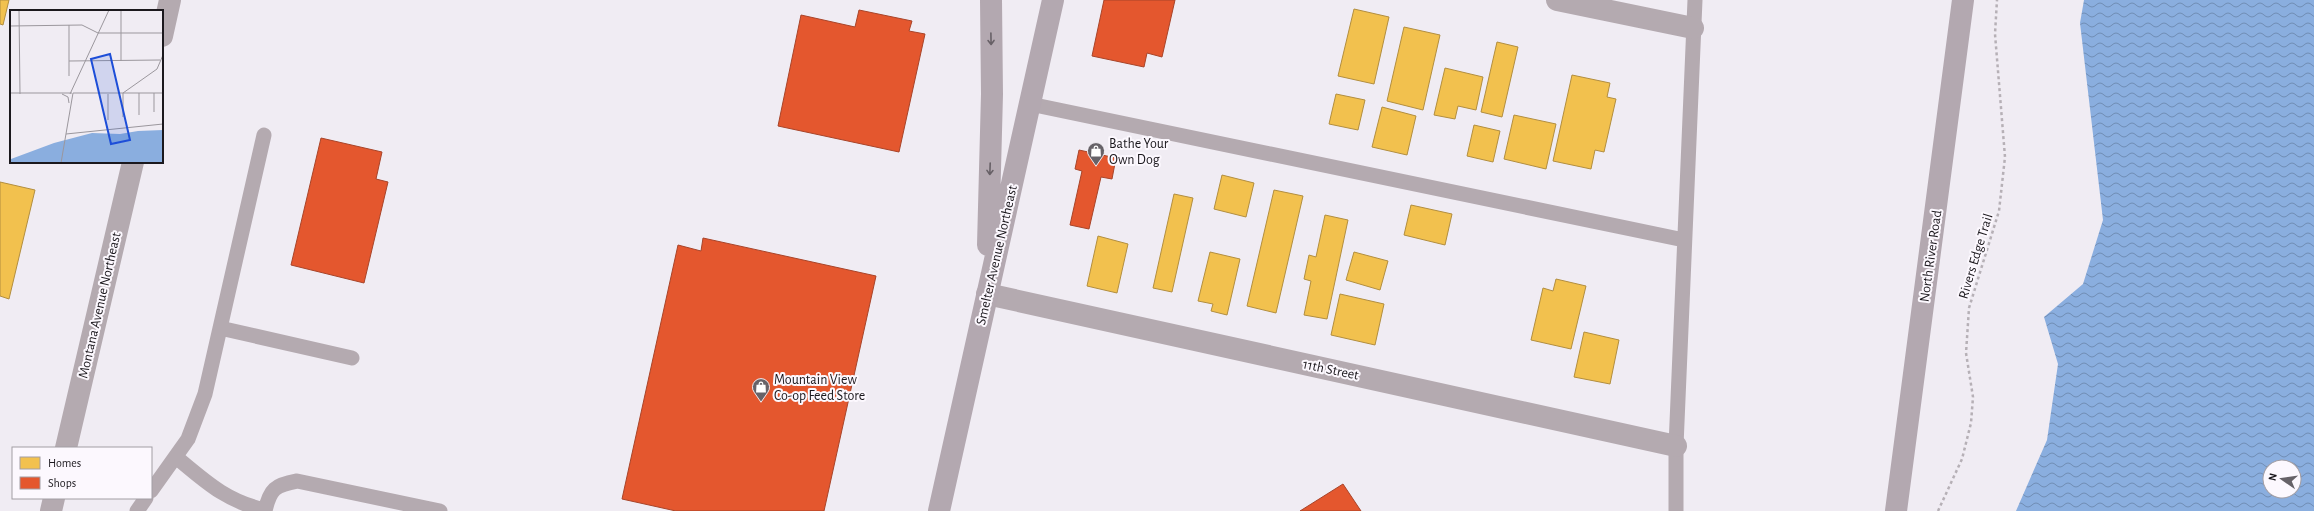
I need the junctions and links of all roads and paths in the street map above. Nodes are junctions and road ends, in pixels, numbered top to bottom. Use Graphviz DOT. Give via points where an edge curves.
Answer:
graph roads {
  1 [pos="170,0"];
  2 [pos="991,0"];
  3 [pos="1053,0"];
  4 [pos="1557,0"];
  5 [pos="1695,0"];
  6 [pos="1963,0"];
  7 [pos="1997,0"];
  8 [pos="1693,28"];
  9 [pos="163,32"];
  10 [pos="1030,104"];
  11 [pos="264,134"];
  12 [pos="133,163"];
  13 [pos="1684,240"];
  14 [pos="987,294"];
  15 [pos="220,328"];
  16 [pos="352,358"];
  17 [pos="1676,446"];
  18 [pos="66,447"];
  19 [pos="176,457"];
  20 [pos="152,490"];
  21 [pos="54,499"];
  22 [pos="145,499"];
  23 [pos="265,510"];
  24 [pos="51,511"];
  25 [pos="137,511"];
  26 [pos="440,511"];
  27 [pos="939,511"];
  28 [pos="1676,511"];
  29 [pos="1896,511"];
  30 [pos="1938,511"];
  1 -- 9 [label="street"];
  2 -- 14 [label="main road, one-way" via="992,94"];
  3 -- 10 [label="main road, Smelter Avenue Northeast"];
  4 -- 8 [label="street"];
  5 -- 8 [label="lane"];
  6 -- 29 [label="main road, North River Road"];
  7 -- 30 [label="path, Rivers Edge Trail" via="1995,34 2005,157 2000,203 1969,308 1966,353 1973,397 1971,423 1962,459"];
  8 -- 13 [label="lane"];
  10 -- 13 [label="lane"];
  10 -- 14 [label="main road, Smelter Avenue Northeast"];
  11 -- 15 [label="lane"];
  12 -- 18 [label="street, Montana Avenue Northeast"];
  13 -- 17 [label="lane"];
  14 -- 17 [label="street, 11th Street"];
  14 -- 27 [label="main road, Smelter Avenue Northeast"];
  15 -- 16 [label="lane"];
  15 -- 19 [label="lane" via="205,394 188,439"];
  17 -- 28 [label="lane"];
  19 -- 20 [label="lane"];
  19 -- 23 [label="lane" via="219,492 244,505"];
  21 -- 24 [label="street"];
  22 -- 25 [label="lane"];
  23 -- 26 [label="lane" via="269,494 282,484 297,481"];
}
